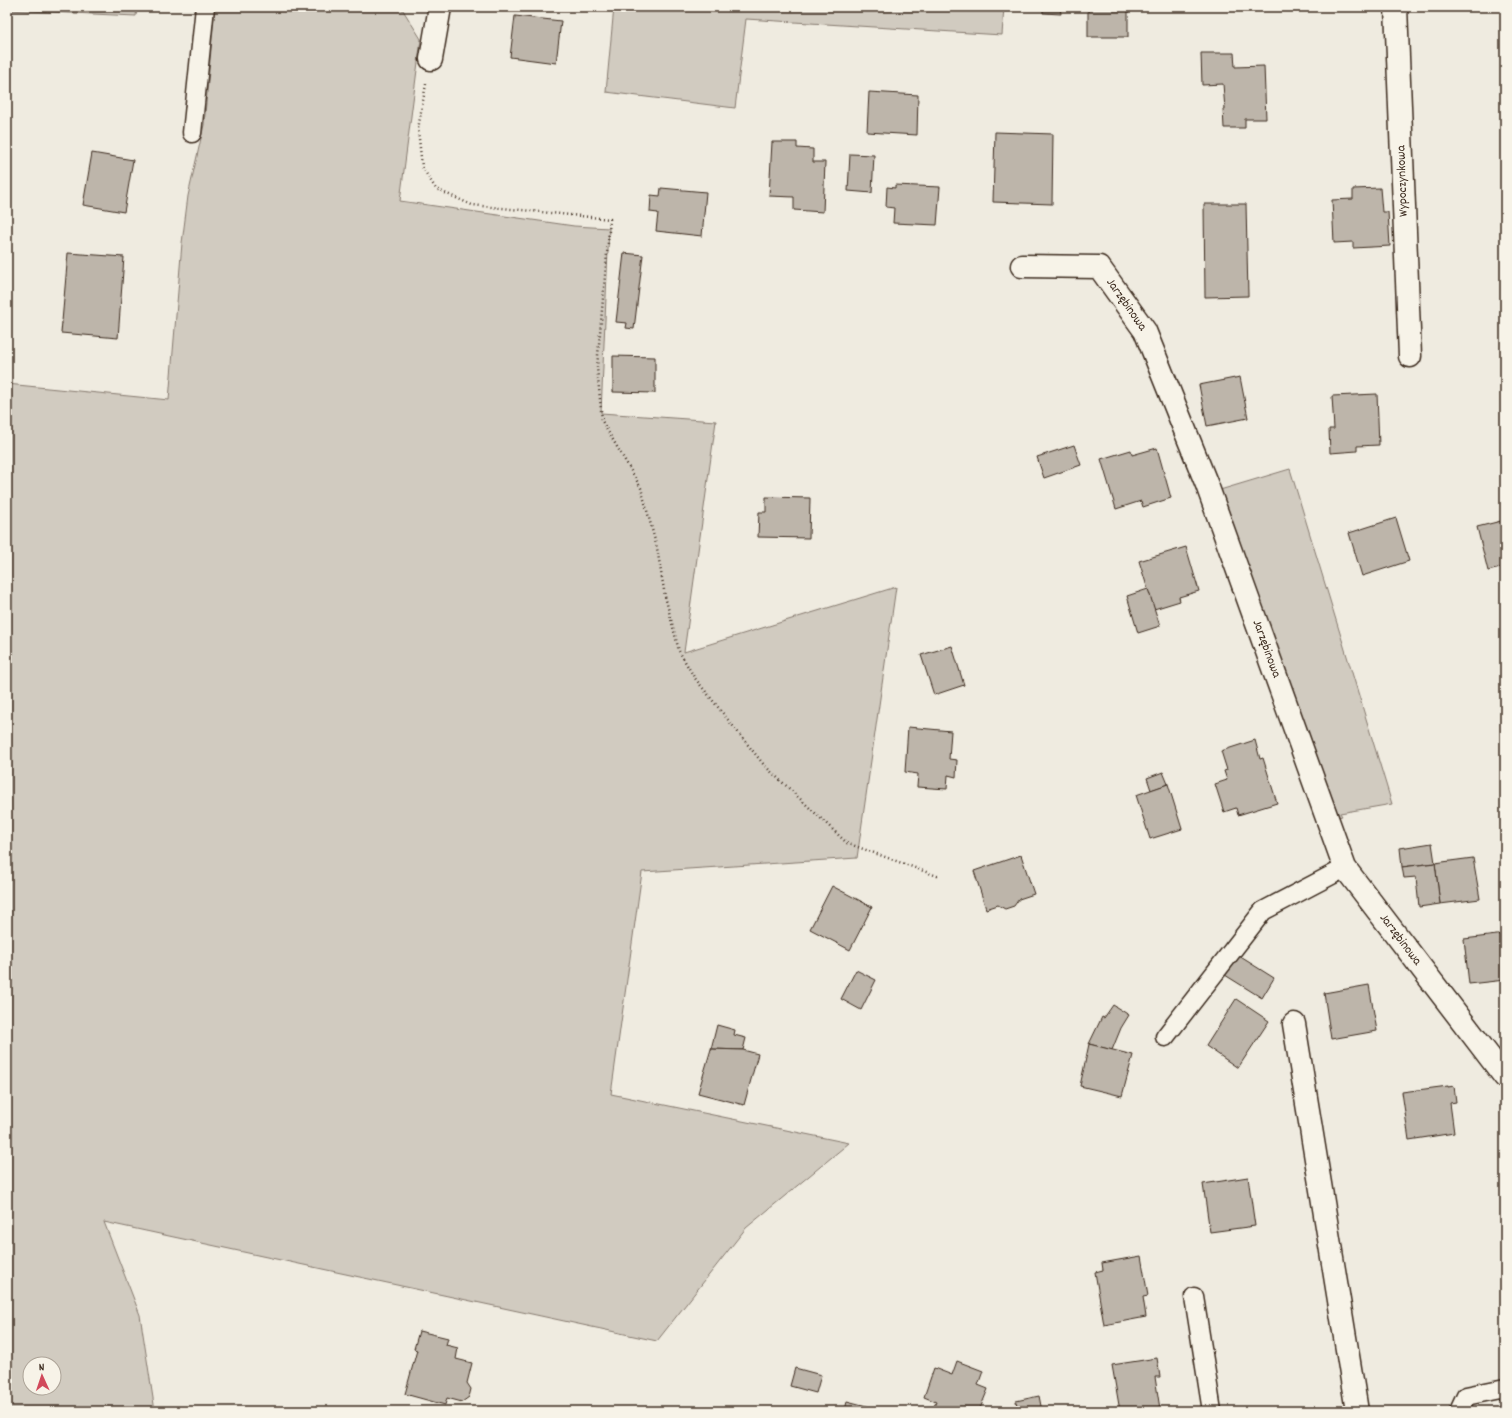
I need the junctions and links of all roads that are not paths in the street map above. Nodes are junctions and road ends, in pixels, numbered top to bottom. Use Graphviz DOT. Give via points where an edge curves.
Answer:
graph roads {
  1 [pos="206,7"];
  2 [pos="440,7"];
  3 [pos="1396,7"];
  4 [pos="431,59"];
  5 [pos="192,133"];
  6 [pos="1022,266"];
  7 [pos="1410,356"];
  8 [pos="1345,868"];
  9 [pos="1294,1024"];
  10 [pos="1165,1037"];
  11 [pos="1505,1077"];
  12 [pos="1194,1297"];
  13 [pos="1505,1388"];
  14 [pos="1212,1411"];
  15 [pos="1357,1411"];
  16 [pos="1459,1411"];
  1 -- 5 [label="lane"];
  2 -- 4 [label="street"];
  3 -- 7 [label="street, Wypoczynkowa"];
  6 -- 8 [label="street, Jarzębinowa" via="1099,267 1145,331 1207,485"];
  8 -- 10 [label="lane" via="1263,910"];
  8 -- 11 [label="street, Jarzębinowa"];
  9 -- 15 [label="street"];
  12 -- 14 [label="lane"];
  13 -- 16 [label="lane" via="1466,1396"];
}
